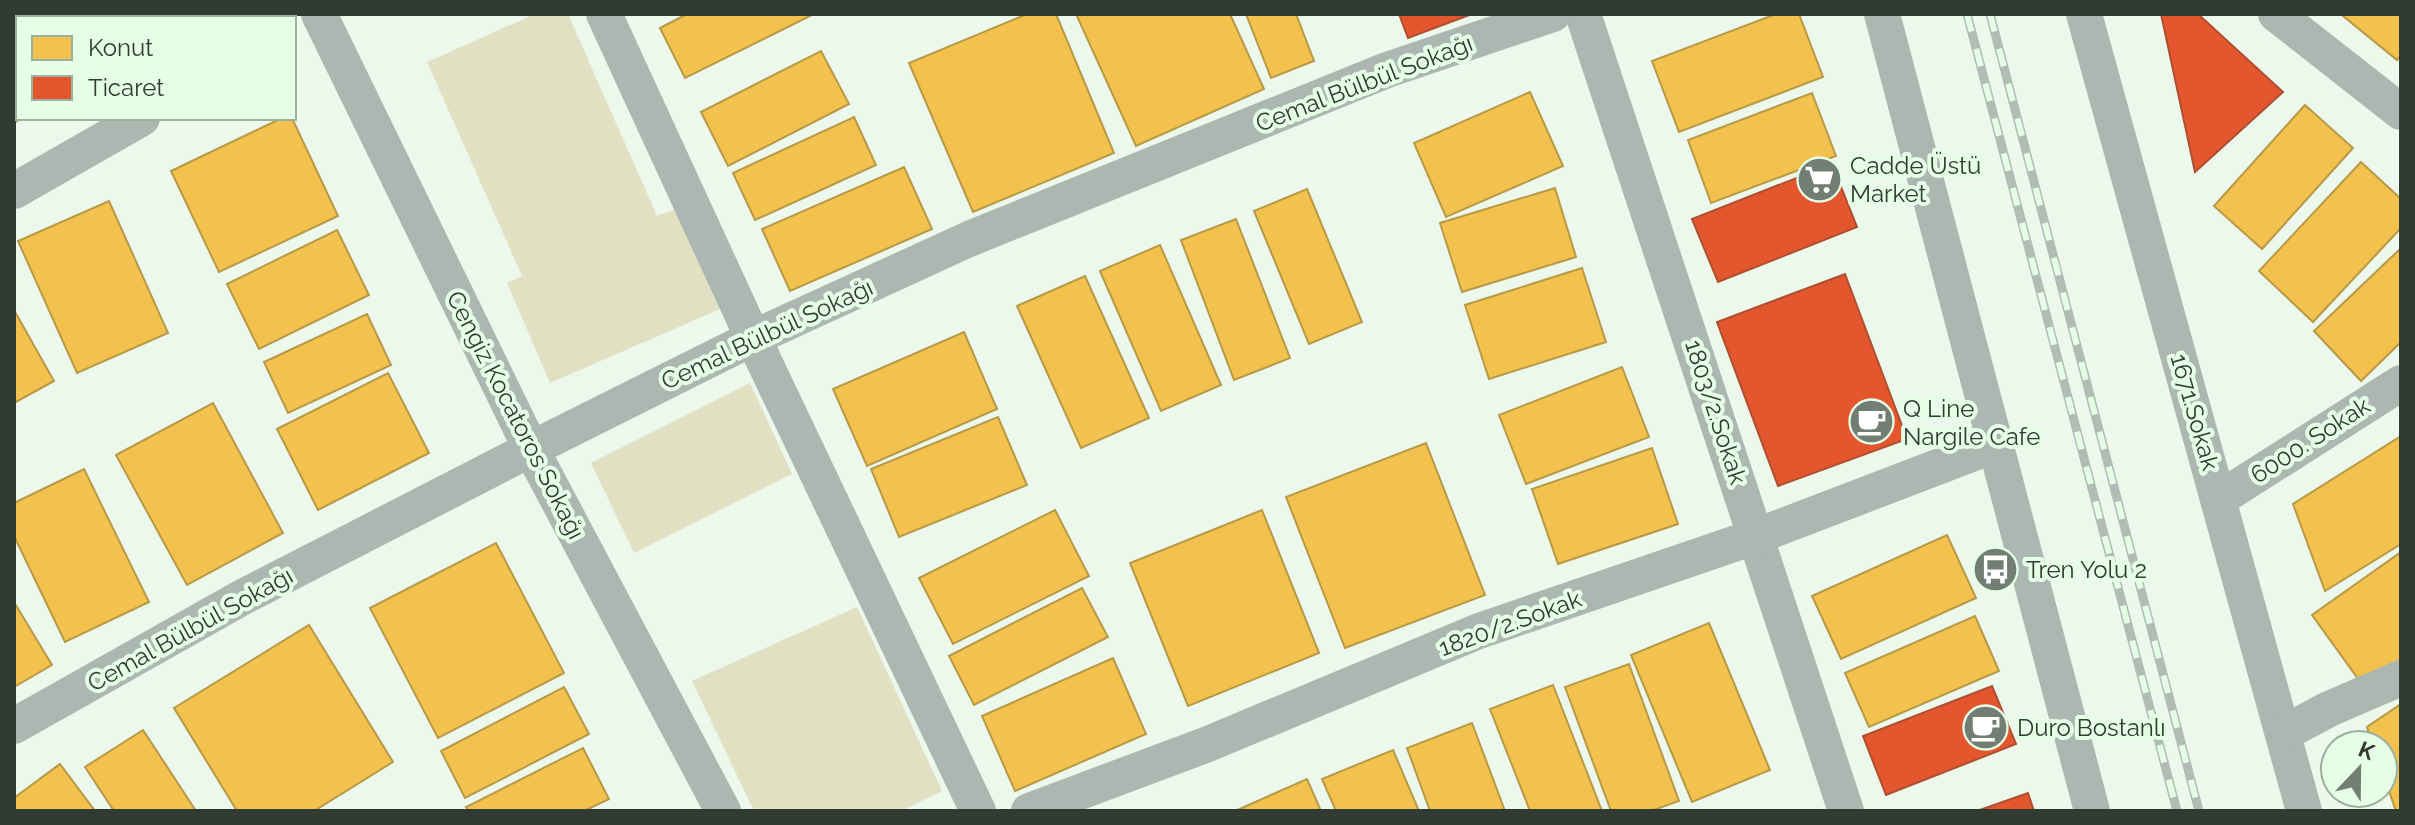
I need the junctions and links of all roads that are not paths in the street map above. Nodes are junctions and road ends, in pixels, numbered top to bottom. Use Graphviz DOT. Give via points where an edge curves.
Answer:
graph roads {
  1 [pos="604,14"];
  2 [pos="1553,14"];
  3 [pos="1583,14"];
  4 [pos="1882,14"];
  5 [pos="2084,14"];
  6 [pos="2276,14"];
  7 [pos="315,19"];
  8 [pos="2401,112"];
  9 [pos="138,120"];
  10 [pos="14,191"];
  11 [pos="753,338"];
  12 [pos="2401,383"];
  13 [pos="1995,445"];
  14 [pos="531,449"];
  15 [pos="2219,499"];
  16 [pos="1757,536"];
  17 [pos="2401,678"];
  18 [pos="14,726"];
  19 [pos="2284,733"];
  20 [pos="723,811"];
  21 [pos="978,811"];
  22 [pos="1029,811"];
  23 [pos="1846,811"];
  24 [pos="2092,811"];
  25 [pos="2304,811"];
  1 -- 11 [label="street"];
  2 -- 11 [label="street, Cemal Bülbül Sokağı" via="1387,70 969,239"];
  3 -- 16 [label="street, 1803/2.Sokak"];
  4 -- 13 [label="street"];
  5 -- 15 [label="street, 1671.Sokak"];
  6 -- 8 [label="street"];
  7 -- 14 [label="street, Cengiz Kocatoros Sokağı"];
  9 -- 10 [label="street"];
  11 -- 14 [label="street, Cemal Bülbül Sokağı"];
  11 -- 21 [label="street"];
  12 -- 15 [label="street, 6000. Sokak"];
  13 -- 16 [label="street, 1820/2.Sokak"];
  13 -- 24 [label="street"];
  14 -- 18 [label="street, Cemal Bülbül Sokağı" via="241,598"];
  14 -- 20 [label="street, Cengiz Kocatoros Sokağı"];
  15 -- 19 [label="street, 1671.Sokak"];
  16 -- 22 [label="street, 1820/2.Sokak" via="1479,631 1208,744"];
  16 -- 23 [label="street, 1803/2.Sokak"];
  17 -- 19 [label="street"];
  19 -- 25 [label="street, 1671.Sokak"];
}
